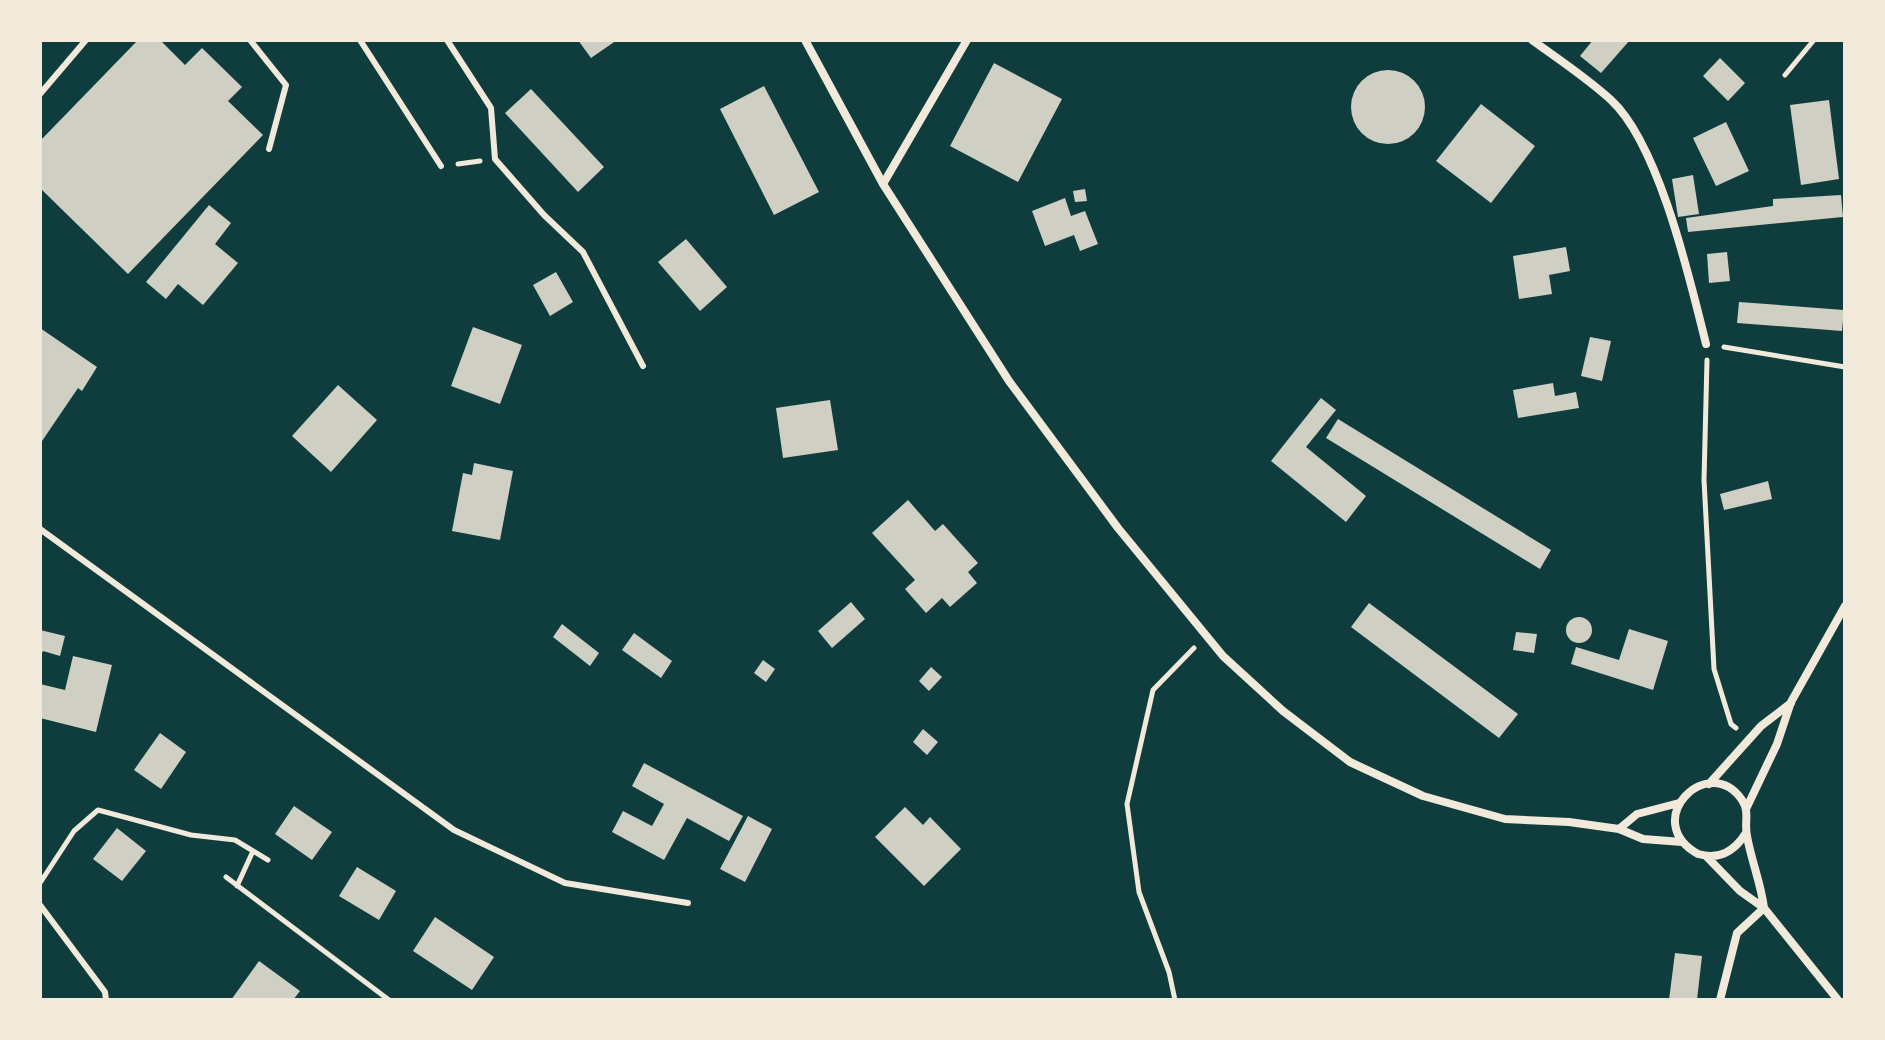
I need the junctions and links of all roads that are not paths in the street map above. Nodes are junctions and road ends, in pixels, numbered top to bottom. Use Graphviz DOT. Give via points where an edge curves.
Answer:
graph roads {
  1 [pos="86,40"];
  2 [pos="250,40"];
  3 [pos="360,40"];
  4 [pos="447,40"];
  5 [pos="805,40"];
  6 [pos="967,40"];
  7 [pos="1532,40"];
  8 [pos="40,94"];
  9 [pos="269,149"];
  10 [pos="441,166"];
  11 [pos="883,184"];
  12 [pos="1706,344"];
  13 [pos="643,366"];
  14 [pos="40,529"];
  15 [pos="1845,606"];
  16 [pos="1791,702"];
  17 [pos="1709,784"];
  18 [pos="1679,803"];
  19 [pos="1746,809"];
  20 [pos="1619,829"];
  21 [pos="1746,833"];
  22 [pos="1682,842"];
  23 [pos="1707,857"];
  24 [pos="688,903"];
  25 [pos="40,905"];
  26 [pos="1764,908"];
  27 [pos="106,1000"];
  28 [pos="1720,1000"];
  29 [pos="1838,1000"];
  1 -- 8 [label="lane"];
  2 -- 9 [label="lane" via="286,85"];
  3 -- 10 [label="lane"];
  4 -- 13 [label="lane" via="491,108 495,159 583,252"];
  5 -- 11 [label="street"];
  6 -- 11 [label="street"];
  7 -- 12 [label="street" via="1613,102 1642,146 1668,206"];
  11 -- 20 [label="street" via="1009,381 1118,528 1205,637 1283,711 1350,762 1423,796 1505,819"];
  14 -- 24 [label="lane" via="454,830 565,883"];
  15 -- 16 [label="street"];
  16 -- 17 [label="street"];
  16 -- 19 [label="street"];
  17 -- 18 [label="street" via="1697,786"];
  17 -- 19 [label="street" via="1732,790"];
  18 -- 20 [label="street" via="1637,814"];
  18 -- 22 [label="street" via="1675,823"];
  19 -- 21 [label="street"];
  20 -- 22 [label="street" via="1643,839"];
  21 -- 23 [label="street" via="1731,851"];
  21 -- 26 [label="street"];
  22 -- 23 [label="street"];
  23 -- 26 [label="street"];
  25 -- 27 [label="lane"];
  26 -- 28 [label="street" via="1737,933"];
  26 -- 29 [label="street"];
}
